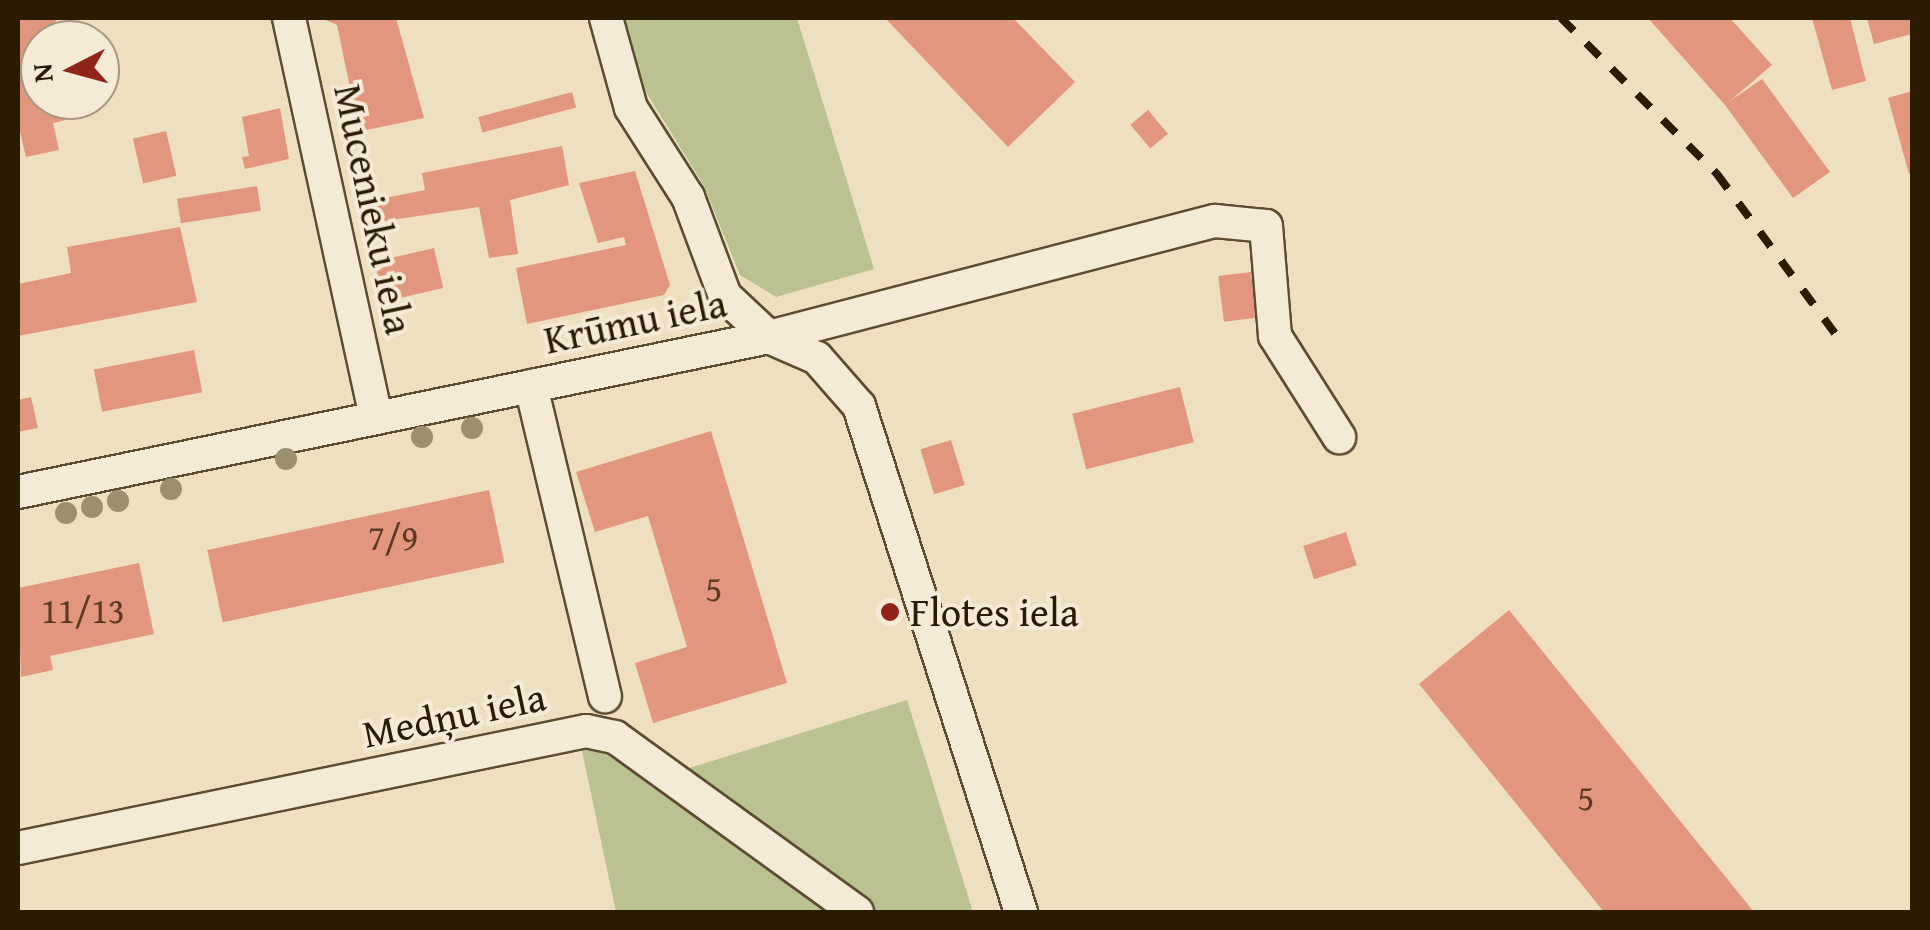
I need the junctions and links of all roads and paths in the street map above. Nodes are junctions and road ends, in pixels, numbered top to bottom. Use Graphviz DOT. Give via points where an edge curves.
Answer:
graph roads {
  1 [pos="290,18"];
  2 [pos="606,18"];
  3 [pos="768,337"];
  4 [pos="531,386"];
  5 [pos="376,418"];
  6 [pos="1338,437"];
  7 [pos="18,492"];
  8 [pos="604,696"];
  9 [pos="18,848"];
  10 [pos="857,912"];
  11 [pos="1020,912"];
  1 -- 5 [label="street, Mucenieku iela"];
  2 -- 3 [label="street" via="631,108 688,197 725,296"];
  3 -- 4 [label="street, Krūmu iela"];
  3 -- 6 [label="street, Krūmu iela" via="1215,220 1266,226 1275,336"];
  3 -- 11 [label="street" via="817,358 858,406"];
  4 -- 5 [label="street, Krūmu iela"];
  4 -- 8 [label="street"];
  5 -- 7 [label="street, Krūmu iela"];
  9 -- 10 [label="street, Medņu iela" via="586,731 614,737"];
}
